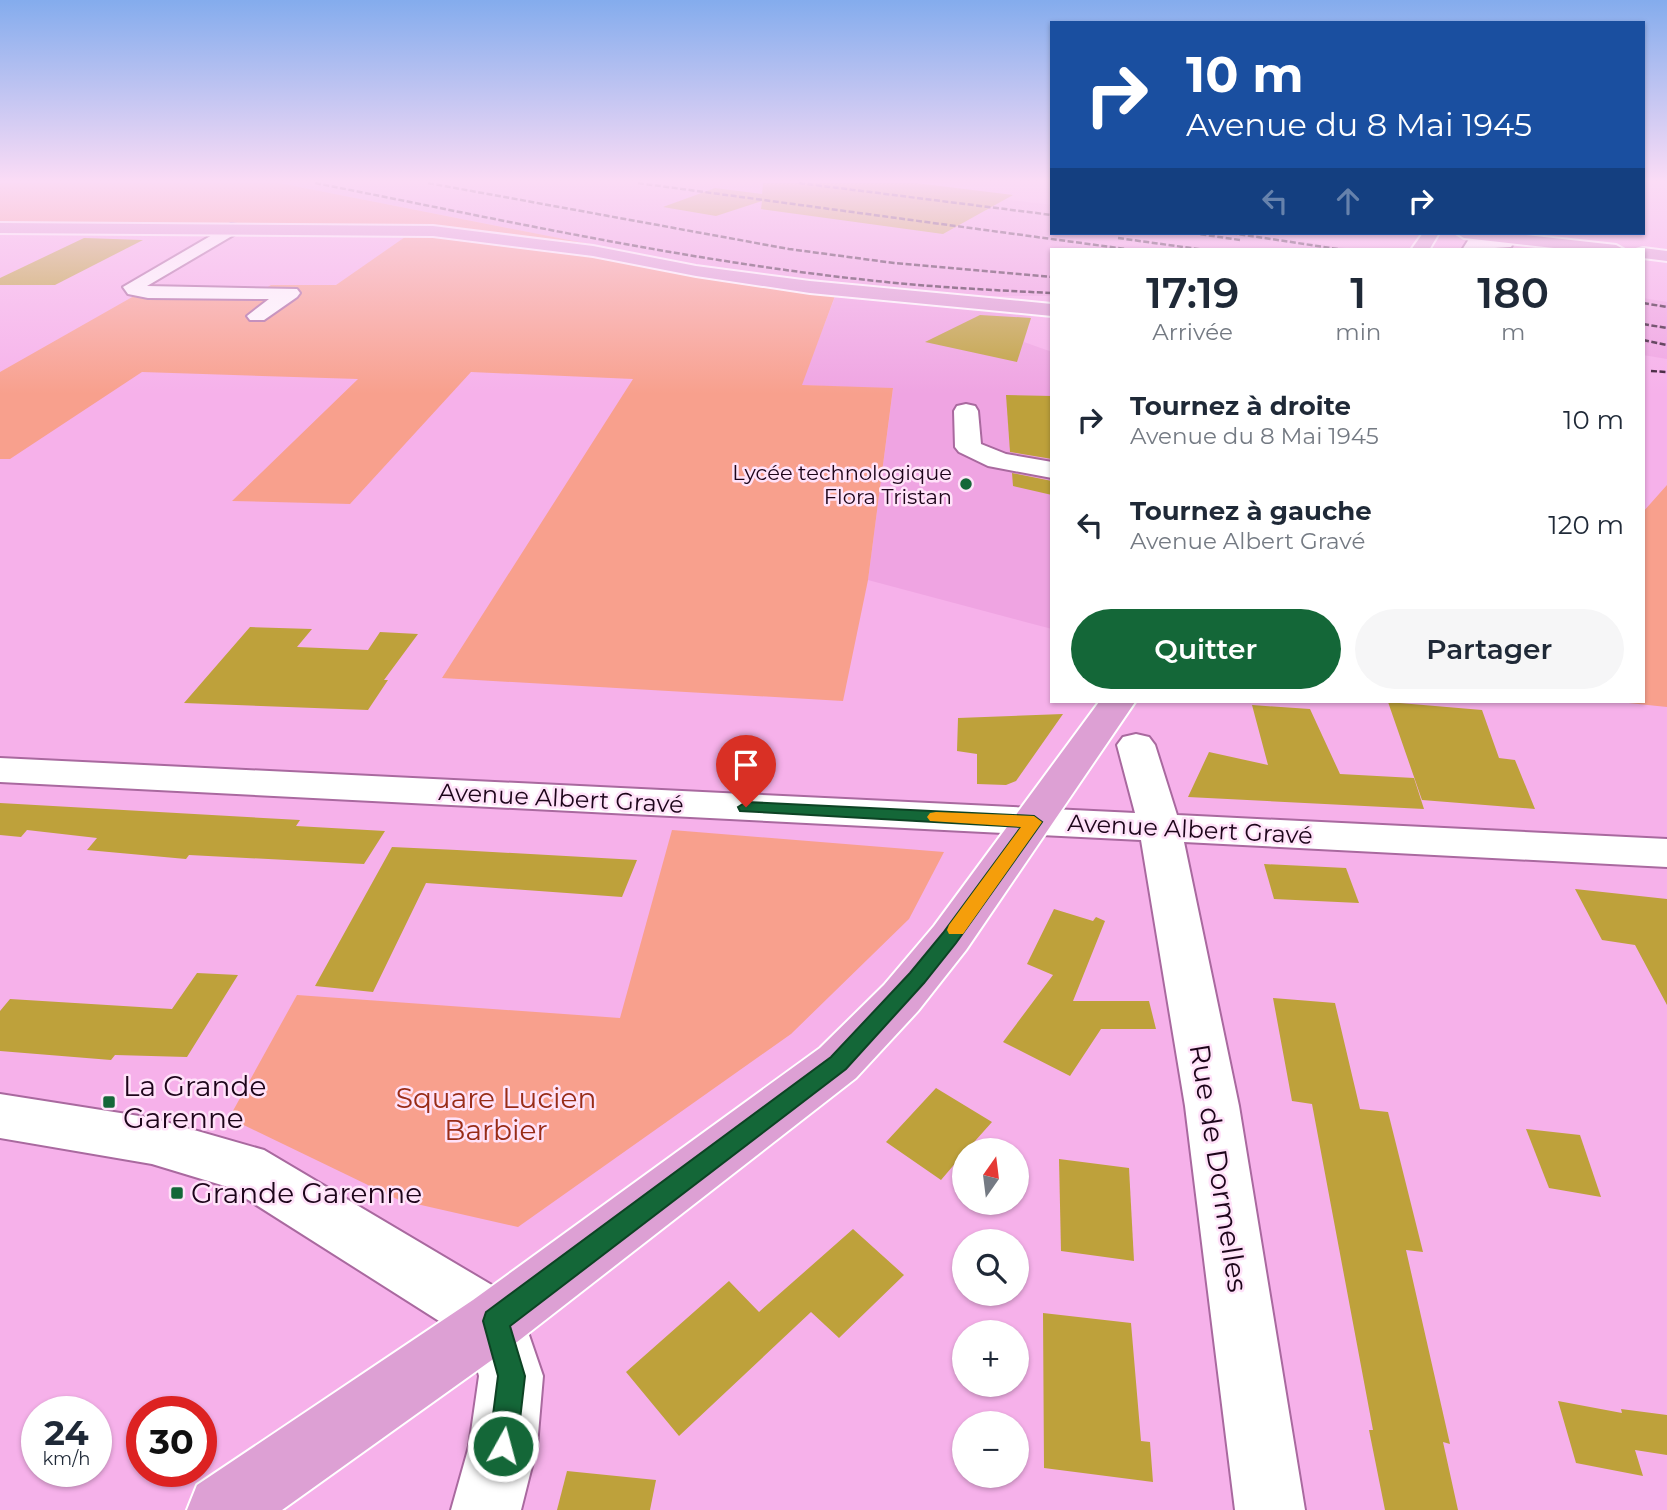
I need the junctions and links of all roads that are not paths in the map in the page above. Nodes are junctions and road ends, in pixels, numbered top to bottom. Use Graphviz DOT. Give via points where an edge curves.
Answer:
graph roads {
  1 [pos="190,253"];
  2 [pos="606,253"];
  3 [pos="1647,253"];
  4 [pos="1667,256"];
  5 [pos="1050,310"];
  6 [pos="257,316"];
  7 [pos="966,411"];
  8 [pos="1050,470"];
  9 [pos="1117,703"];
  10 [pos="1136,745"];
  11 [pos="0,771"];
  12 [pos="1034,822"];
  13 [pos="1160,827"];
  14 [pos="1667,853"];
  15 [pos="0,1116"];
  16 [pos="495,1321"];
  17 [pos="222,1510"];
  18 [pos="486,1510"];
  19 [pos="1270,1510"];
  1 -- 6 [label="street" via="132,287 148,292 290,293"];
  2 -- 5 [label="main road" via="810,287"];
  3 -- 4 [label="main road"];
  7 -- 8 [label="street" via="968,447 976,453"];
  9 -- 12 [label="main road"];
  10 -- 13 [label="street, Rue de Dormelles"];
  11 -- 12 [label="street, Avenue Albert Gravé"];
  12 -- 13 [label="street, Avenue Albert Gravé"];
  12 -- 16 [label="main road" via="942,948 838,1063"];
  13 -- 14 [label="street, Avenue Albert Gravé"];
  13 -- 19 [label="street, Rue de Dormelles" via="1212,1106"];
  15 -- 16 [label="street" via="152,1141 244,1167"];
  16 -- 17 [label="main road"];
  16 -- 18 [label="street" via="511,1376 503,1446"];
}
